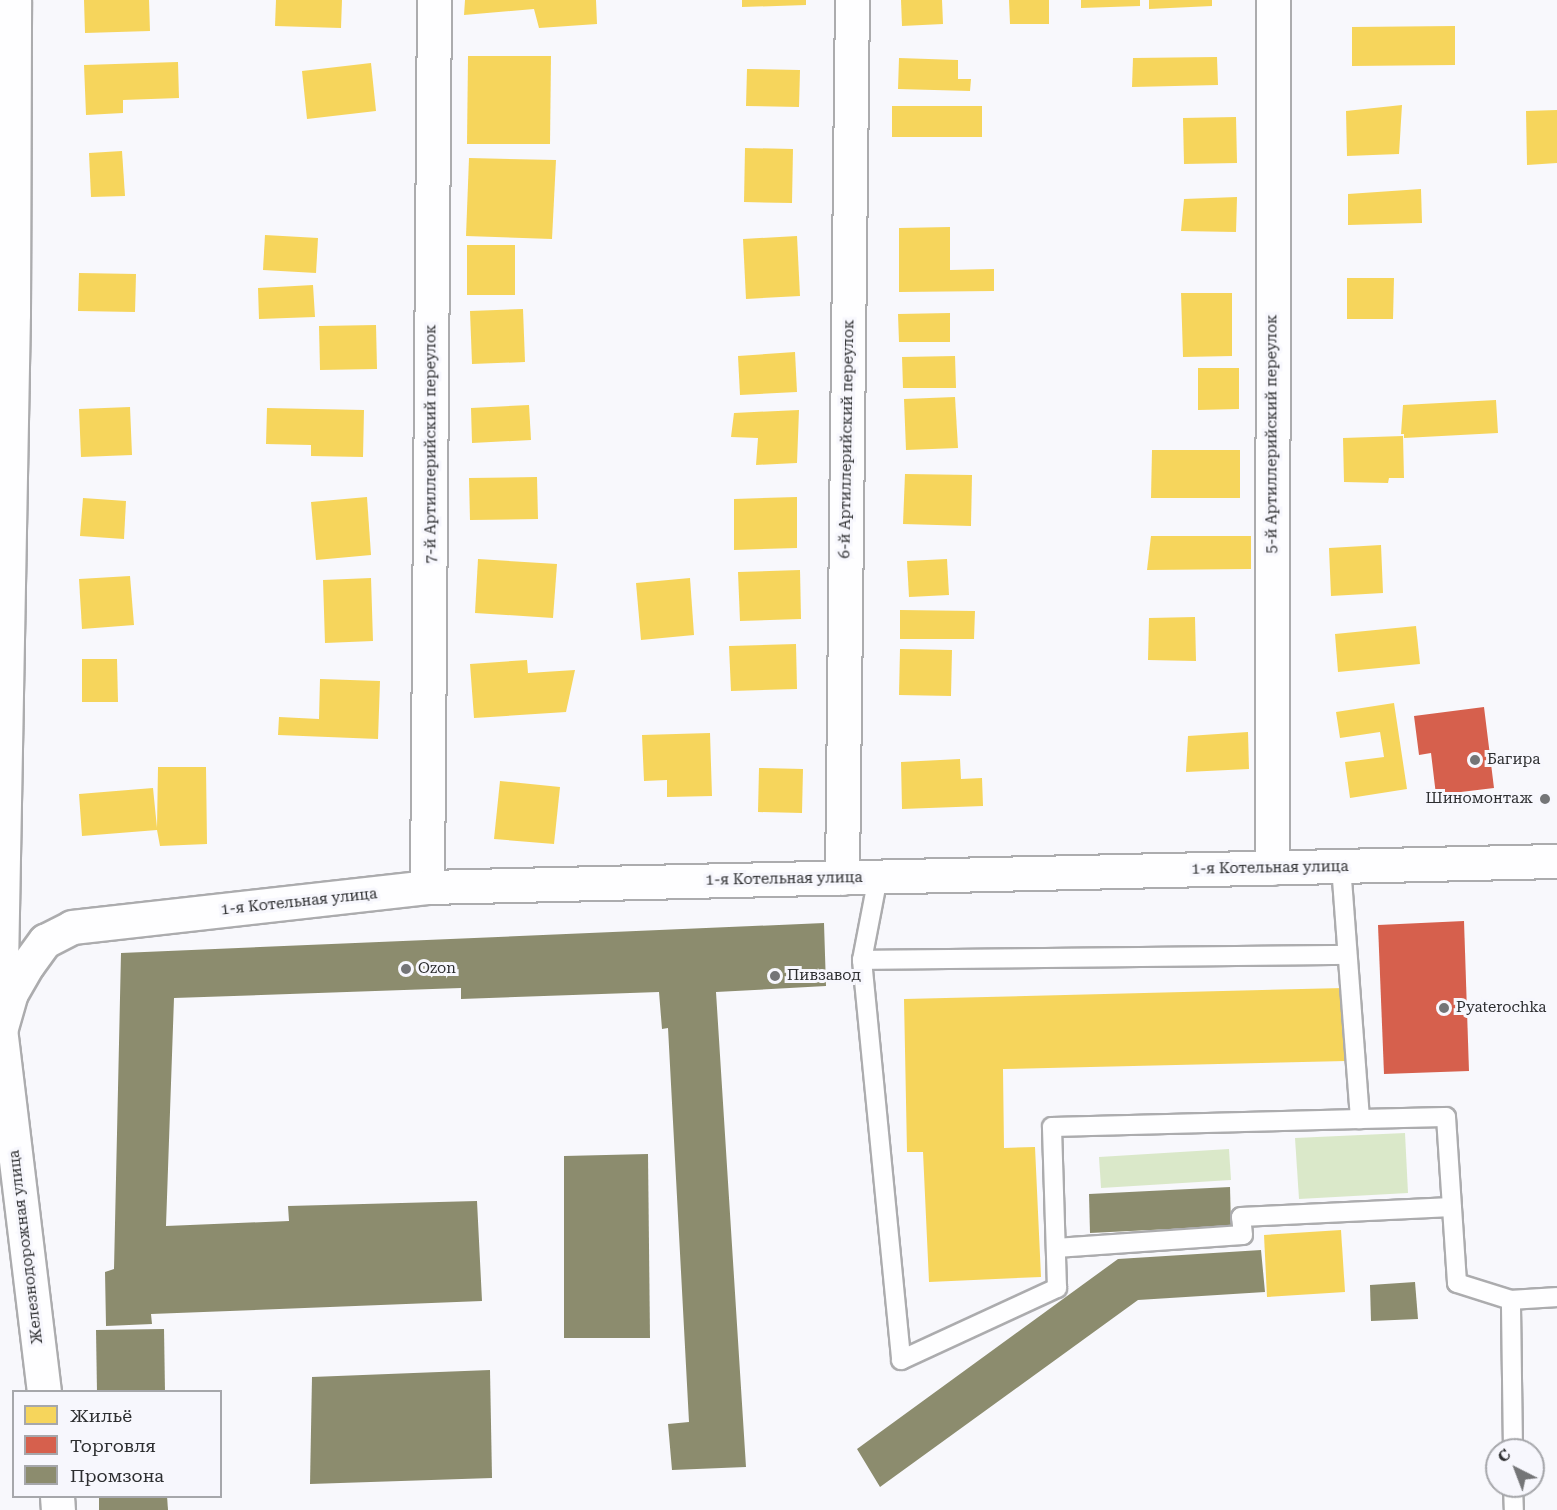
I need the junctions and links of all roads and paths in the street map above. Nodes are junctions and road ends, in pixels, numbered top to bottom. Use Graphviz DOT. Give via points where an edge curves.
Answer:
graph roads {
  1 [pos="14,0"];
  2 [pos="434,0"];
  3 [pos="852,0"];
  4 [pos="1273,0"];
  5 [pos="1557,861"];
  6 [pos="1341,866"];
  7 [pos="1272,868"];
  8 [pos="878,877"];
  9 [pos="842,878"];
  10 [pos="427,887"];
  11 [pos="1347,955"];
  12 [pos="862,960"];
  13 [pos="28,964"];
  14 [pos="0,1030"];
  15 [pos="1360,1119"];
  16 [pos="1452,1207"];
  17 [pos="1056,1248"];
  18 [pos="1557,1297"];
  19 [pos="1511,1300"];
  20 [pos="44,1390"];
  21 [pos="1513,1438"];
  1 -- 14 [label="street, Железнодорожная улица" via="13,314"];
  2 -- 10 [label="street, 7-й Артиллерийский переулок"];
  3 -- 9 [label="street, 6-й Артиллерийский переулок"];
  4 -- 7 [label="street, 5-й Артиллерийский переулок"];
  5 -- 6 [label="street, 1-я Котельная улица"];
  6 -- 7 [label="street, 1-я Котельная улица"];
  6 -- 11 [label="lane"];
  7 -- 8 [label="street, 1-я Котельная улица"];
  8 -- 9 [label="street, 1-я Котельная улица"];
  8 -- 12 [label="lane"];
  9 -- 10 [label="street, 1-я Котельная улица"];
  10 -- 13 [label="street, 1-я Котельная улица" via="72,927 45,941"];
  11 -- 12 [label="lane"];
  11 -- 15 [label="lane"];
  12 -- 17 [label="lane" via="901,1360 1057,1288"];
  13 -- 14 [label="street, Железнодорожная улица" via="10,993"];
  14 -- 20 [label="street, Железнодорожная улица"];
  15 -- 16 [label="lane" via="1446,1117"];
  15 -- 17 [label="lane" via="1052,1127"];
  16 -- 17 [label="lane" via="1241,1217 1243,1235"];
  16 -- 19 [label="lane" via="1457,1283"];
  18 -- 19 [label="lane"];
  19 -- 21 [label="lane"];
}
